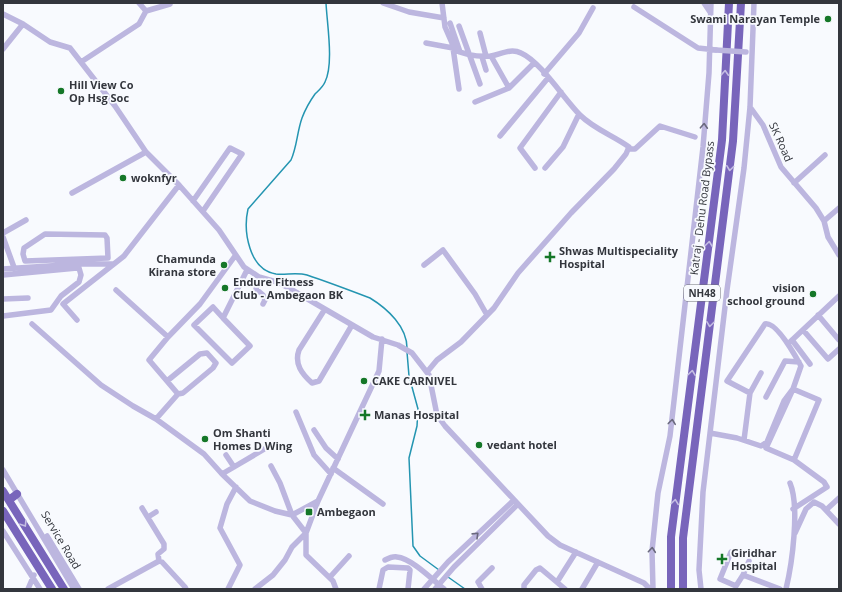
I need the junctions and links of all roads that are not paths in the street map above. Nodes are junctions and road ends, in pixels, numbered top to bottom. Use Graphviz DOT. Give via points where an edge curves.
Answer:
graph roads {
  1 [pos="139,3"];
  2 [pos="383,3"];
  3 [pos="442,3"];
  4 [pos="704,3"];
  5 [pos="711,3"];
  6 [pos="729,3"];
  7 [pos="741,3"];
  8 [pos="754,3"];
  9 [pos="170,4"];
  10 [pos="634,7"];
  11 [pos="593,8"];
  12 [pos="146,11"];
  13 [pos="710,12"];
  14 [pos="3,14"];
  15 [pos="444,18"];
  16 [pos="450,23"];
  17 [pos="23,24"];
  18 [pos="459,26"];
  19 [pos="480,33"];
  20 [pos="426,43"];
  21 [pos="453,48"];
  22 [pos="3,49"];
  23 [pos="709,50"];
  24 [pos="460,52"];
  25 [pos="752,52"];
  26 [pos="469,54"];
  27 [pos="486,56"];
  28 [pos="81,62"];
  29 [pos="534,64"];
  30 [pos="486,70"];
  31 [pos="546,76"];
  32 [pos="480,84"];
  33 [pos="509,88"];
  34 [pos="459,89"];
  35 [pos="561,92"];
  36 [pos="476,102"];
  37 [pos="750,107"];
  38 [pos="579,114"];
  39 [pos="500,136"];
  40 [pos="695,137"];
  41 [pos="628,149"];
  42 [pos="146,152"];
  43 [pos="825,155"];
  44 [pos="535,168"];
  45 [pos="545,168"];
  46 [pos="794,183"];
  47 [pos="179,185"];
  48 [pos="72,193"];
  49 [pos="194,201"];
  50 [pos="839,208"];
  51 [pos="202,211"];
  52 [pos="26,220"];
  53 [pos="824,221"];
  54 [pos="3,233"];
  55 [pos="3,237"];
  56 [pos="839,255"];
  57 [pos="235,256"];
  58 [pos="79,264"];
  59 [pos="113,264"];
  60 [pos="424,265"];
  61 [pos="3,269"];
  62 [pos="247,270"];
  63 [pos="15,271"];
  64 [pos="3,274"];
  65 [pos="259,278"];
  66 [pos="116,290"];
  67 [pos="839,296"];
  68 [pos="28,298"];
  69 [pos="3,299"];
  70 [pos="263,304"];
  71 [pos="325,309"];
  72 [pos="487,315"];
  73 [pos="818,315"];
  74 [pos="3,316"];
  75 [pos="222,318"];
  76 [pos="77,320"];
  77 [pos="32,324"];
  78 [pos="352,325"];
  79 [pos="803,330"];
  80 [pos="168,337"];
  81 [pos="382,339"];
  82 [pos="839,340"];
  83 [pos="839,349"];
  84 [pos="799,362"];
  85 [pos="810,364"];
  86 [pos="427,372"];
  87 [pos="761,374"];
  88 [pos="167,381"];
  89 [pos="793,389"];
  90 [pos="750,393"];
  91 [pos="178,394"];
  92 [pos="766,397"];
  93 [pos="296,412"];
  94 [pos="156,419"];
  95 [pos="314,430"];
  96 [pos="710,433"];
  97 [pos="744,440"];
  98 [pos="273,444"];
  99 [pos="226,454"];
  100 [pos="338,459"];
  101 [pos="794,460"];
  102 [pos="271,466"];
  103 [pos="234,467"];
  104 [pos="3,470"];
  105 [pos="332,471"];
  106 [pos="222,474"];
  107 [pos="790,483"];
  108 [pos="236,487"];
  109 [pos="3,491"];
  110 [pos="17,494"];
  111 [pos="839,498"];
  112 [pos="9,500"];
  113 [pos="318,501"];
  114 [pos="516,502"];
  115 [pos="23,504"];
  116 [pos="383,504"];
  117 [pos="142,508"];
  118 [pos="793,509"];
  119 [pos="826,510"];
  120 [pos="3,511"];
  121 [pos="156,512"];
  122 [pos="292,515"];
  123 [pos="148,518"];
  124 [pos="839,524"];
  125 [pos="3,531"];
  126 [pos="306,533"];
  127 [pos="794,535"];
  128 [pos="576,552"];
  129 [pos="731,552"];
  130 [pos="349,556"];
  131 [pos="384,560"];
  132 [pos="159,561"];
  133 [pos="749,561"];
  134 [pos="598,562"];
  135 [pos="492,568"];
  136 [pos="41,570"];
  137 [pos="32,575"];
  138 [pos="743,575"];
  139 [pos="330,578"];
  140 [pos="434,578"];
  141 [pos="557,582"];
  142 [pos="642,582"];
  143 [pos="261,584"];
  144 [pos="438,585"];
  145 [pos="670,586"];
  146 [pos="682,586"];
  147 [pos="28,589"];
  148 [pos="40,589"];
  149 [pos="52,589"];
  150 [pos="64,589"];
  151 [pos="74,589"];
  152 [pos="79,589"];
  153 [pos="108,589"];
  154 [pos="186,589"];
  155 [pos="228,589"];
  156 [pos="254,589"];
  157 [pos="265,589"];
  158 [pos="336,589"];
  159 [pos="379,589"];
  160 [pos="408,589"];
  161 [pos="424,589"];
  162 [pos="444,589"];
  163 [pos="482,589"];
  164 [pos="524,589"];
  165 [pos="565,589"];
  166 [pos="582,589"];
  167 [pos="639,589"];
  168 [pos="652,589"];
  169 [pos="701,589"];
  170 [pos="780,589"];
  171 [pos="786,589"];
  1 -- 12 [label="street"];
  2 -- 15 [label="street" via="409,12"];
  3 -- 15 [label="street"];
  4 -- 13 [label="street"];
  5 -- 13 [label="street"];
  145 -- 6 [label="highway, Katraj - Dehu Road Bypass / NH48, one-way" via="671,537 722,140"];
  7 -- 146 [label="highway, Katraj - Dehu Road Bypass / NH48, one-way" via="734,142 683,538"];
  8 -- 25 [label="street"];
  9 -- 12 [label="street"];
  10 -- 23 [label="street" via="698,48"];
  11 -- 31 [label="street" via="579,33"];
  12 -- 28 [label="street" via="139,24"];
  13 -- 23 [label="street"];
  14 -- 17 [label="street"];
  15 -- 21 [label="street"];
  16 -- 24 [label="street"];
  17 -- 22 [label="street"];
  17 -- 28 [label="street" via="50,42 70,48"];
  18 -- 26 [label="street"];
  19 -- 27 [label="street"];
  20 -- 21 [label="street"];
  21 -- 24 [label="street"];
  21 -- 34 [label="street"];
  23 -- 25 [label="street, bridge"];
  168 -- 23 [label="street, one-way" via="652,551 658,492 670,436 685,309 703,147"];
  24 -- 26 [label="street"];
  25 -- 37 [label="street"];
  26 -- 27 [label="street"];
  26 -- 32 [label="street"];
  27 -- 29 [label="street" via="515,51 528,57"];
  27 -- 30 [label="street"];
  27 -- 33 [label="street"];
  28 -- 42 [label="street"];
  29 -- 31 [label="street"];
  29 -- 33 [label="street"];
  31 -- 35 [label="street"];
  31 -- 39 [label="street"];
  33 -- 36 [label="street"];
  35 -- 38 [label="street"];
  35 -- 44 [label="street" via="520,148"];
  37 -- 46 [label="street, SK Road" via="763,125 781,167"];
  37 -- 96 [label="street"];
  38 -- 41 [label="street" via="629,147"];
  38 -- 45 [label="street" via="563,147"];
  40 -- 41 [label="street" via="660,126 635,149"];
  41 -- 72 [label="street" via="614,169 518,273"];
  42 -- 47 [label="street"];
  42 -- 48 [label="street"];
  43 -- 46 [label="street"];
  46 -- 53 [label="street, SK Road"];
  47 -- 49 [label="street"];
  47 -- 59 [label="street" via="124,256"];
  49 -- 51 [label="street"];
  49 -- 51 [label="street" via="230,148 242,154"];
  50 -- 53 [label="street"];
  51 -- 57 [label="street" via="219,230"];
  52 -- 54 [label="street"];
  53 -- 56 [label="street, SK Road" via="828,237"];
  55 -- 63 [label="street"];
  57 -- 62 [label="street"];
  57 -- 80 [label="street" via="200,304"];
  58 -- 58 [label="street" via="25,262 23,251 26,246 45,234 107,237 107,258"];
  58 -- 59 [label="street"];
  58 -- 63 [label="street"];
  58 -- 74 [label="street" via="79,282 61,296 51,310"];
  59 -- 76 [label="street" via="63,304"];
  60 -- 72 [label="street" via="443,250"];
  61 -- 63 [label="street"];
  62 -- 65 [label="street"];
  62 -- 75 [label="street"];
  63 -- 64 [label="street"];
  65 -- 70 [label="street" via="256,290 263,295"];
  65 -- 71 [label="street" via="280,283"];
  66 -- 80 [label="street"];
  67 -- 73 [label="street"];
  68 -- 69 [label="street"];
  71 -- 78 [label="street"];
  71 -- 78 [label="street" via="296,357 297,364 312,383 319,381"];
  72 -- 86 [label="street"];
  73 -- 79 [label="street"];
  73 -- 82 [label="street"];
  75 -- 75 [label="street" via="250,346 232,363 194,325 212,307"];
  77 -- 94 [label="street" via="101,385"];
  78 -- 81 [label="street"];
  79 -- 83 [label="street" via="828,359"];
  79 -- 85 [label="street" via="791,341"];
  80 -- 88 [label="street" via="149,360"];
  81 -- 86 [label="street" via="412,353"];
  81 -- 100 [label="street" via="379,371"];
  84 -- 89 [label="street" via="800,371"];
  84 -- 90 [label="street" via="782,336 771,324 765,324 727,378 728,383"];
  84 -- 92 [label="street" via="785,361"];
  86 -- 114 [label="street" via="437,415"];
  87 -- 90 [label="street"];
  88 -- 91 [label="street"];
  88 -- 91 [label="street" via="200,354 207,353 216,363 183,393"];
  89 -- 97 [label="street" via="784,401 767,442 761,446"];
  89 -- 101 [label="street" via="820,400"];
  89 -- 101 [label="street" via="766,448"];
  90 -- 97 [label="street"];
  91 -- 94 [label="street"];
  93 -- 105 [label="street" via="314,455"];
  94 -- 106 [label="street" via="204,454"];
  95 -- 100 [label="street" via="326,448"];
  96 -- 97 [label="street"];
  96 -- 169 [label="street" via="703,492 699,570"];
  98 -- 103 [label="street"];
  99 -- 103 [label="street"];
  100 -- 105 [label="street"];
  101 -- 118 [label="street" via="827,487"];
  102 -- 122 [label="street"];
  103 -- 106 [label="street"];
  104 -- 110 [label="street"];
  105 -- 113 [label="street"];
  105 -- 116 [label="street"];
  106 -- 108 [label="street"];
  107 -- 118 [label="street" via="793,489"];
  108 -- 122 [label="street" via="250,501"];
  108 -- 155 [label="street" via="227,504 220,528 240,565"];
  109 -- 112 [label="highway"];
  110 -- 112 [label="highway"];
  110 -- 115 [label="street"];
  111 -- 119 [label="street"];
  112 -- 150 [label="highway, one-way"];
  113 -- 122 [label="street"];
  113 -- 126 [label="street"];
  114 -- 128 [label="street" via="554,542"];
  140 -- 114 [label="street, one-way" via="448,562"];
  114 -- 144 [label="street"];
  115 -- 151 [label="street"];
  115 -- 152 [label="street, Service Road" via="31,511"];
  117 -- 123 [label="street"];
  118 -- 127 [label="street"];
  119 -- 124 [label="street"];
  119 -- 127 [label="street" via="817,502 811,503"];
  120 -- 136 [label="highway"];
  121 -- 123 [label="street"];
  122 -- 126 [label="street"];
  123 -- 132 [label="street" via="165,546 158,554"];
  125 -- 137 [label="street"];
  126 -- 139 [label="street" via="306,555"];
  126 -- 143 [label="street" via="292,547 273,574"];
  127 -- 171 [label="street"];
  128 -- 134 [label="street"];
  128 -- 141 [label="street"];
  129 -- 138 [label="street" via="720,579 736,586"];
  130 -- 139 [label="street"];
  131 -- 140 [label="street" via="400,557"];
  132 -- 153 [label="street"];
  132 -- 154 [label="street"];
  133 -- 138 [label="street"];
  134 -- 142 [label="street"];
  134 -- 166 [label="street"];
  135 -- 163 [label="street" via="478,582"];
  136 -- 137 [label="street"];
  136 -- 149 [label="highway"];
  137 -- 147 [label="street"];
  137 -- 148 [label="street"];
  138 -- 170 [label="street"];
  139 -- 158 [label="street"];
  140 -- 144 [label="street"];
  140 -- 161 [label="street"];
  141 -- 164 [label="street" via="538,568 524,585"];
  141 -- 165 [label="street"];
  142 -- 167 [label="street"];
  142 -- 168 [label="street"];
  143 -- 156 [label="street"];
  143 -- 157 [label="street"];
  144 -- 162 [label="street"];
  159 -- 160 [label="street" via="383,570 388,566 410,570"];
}
